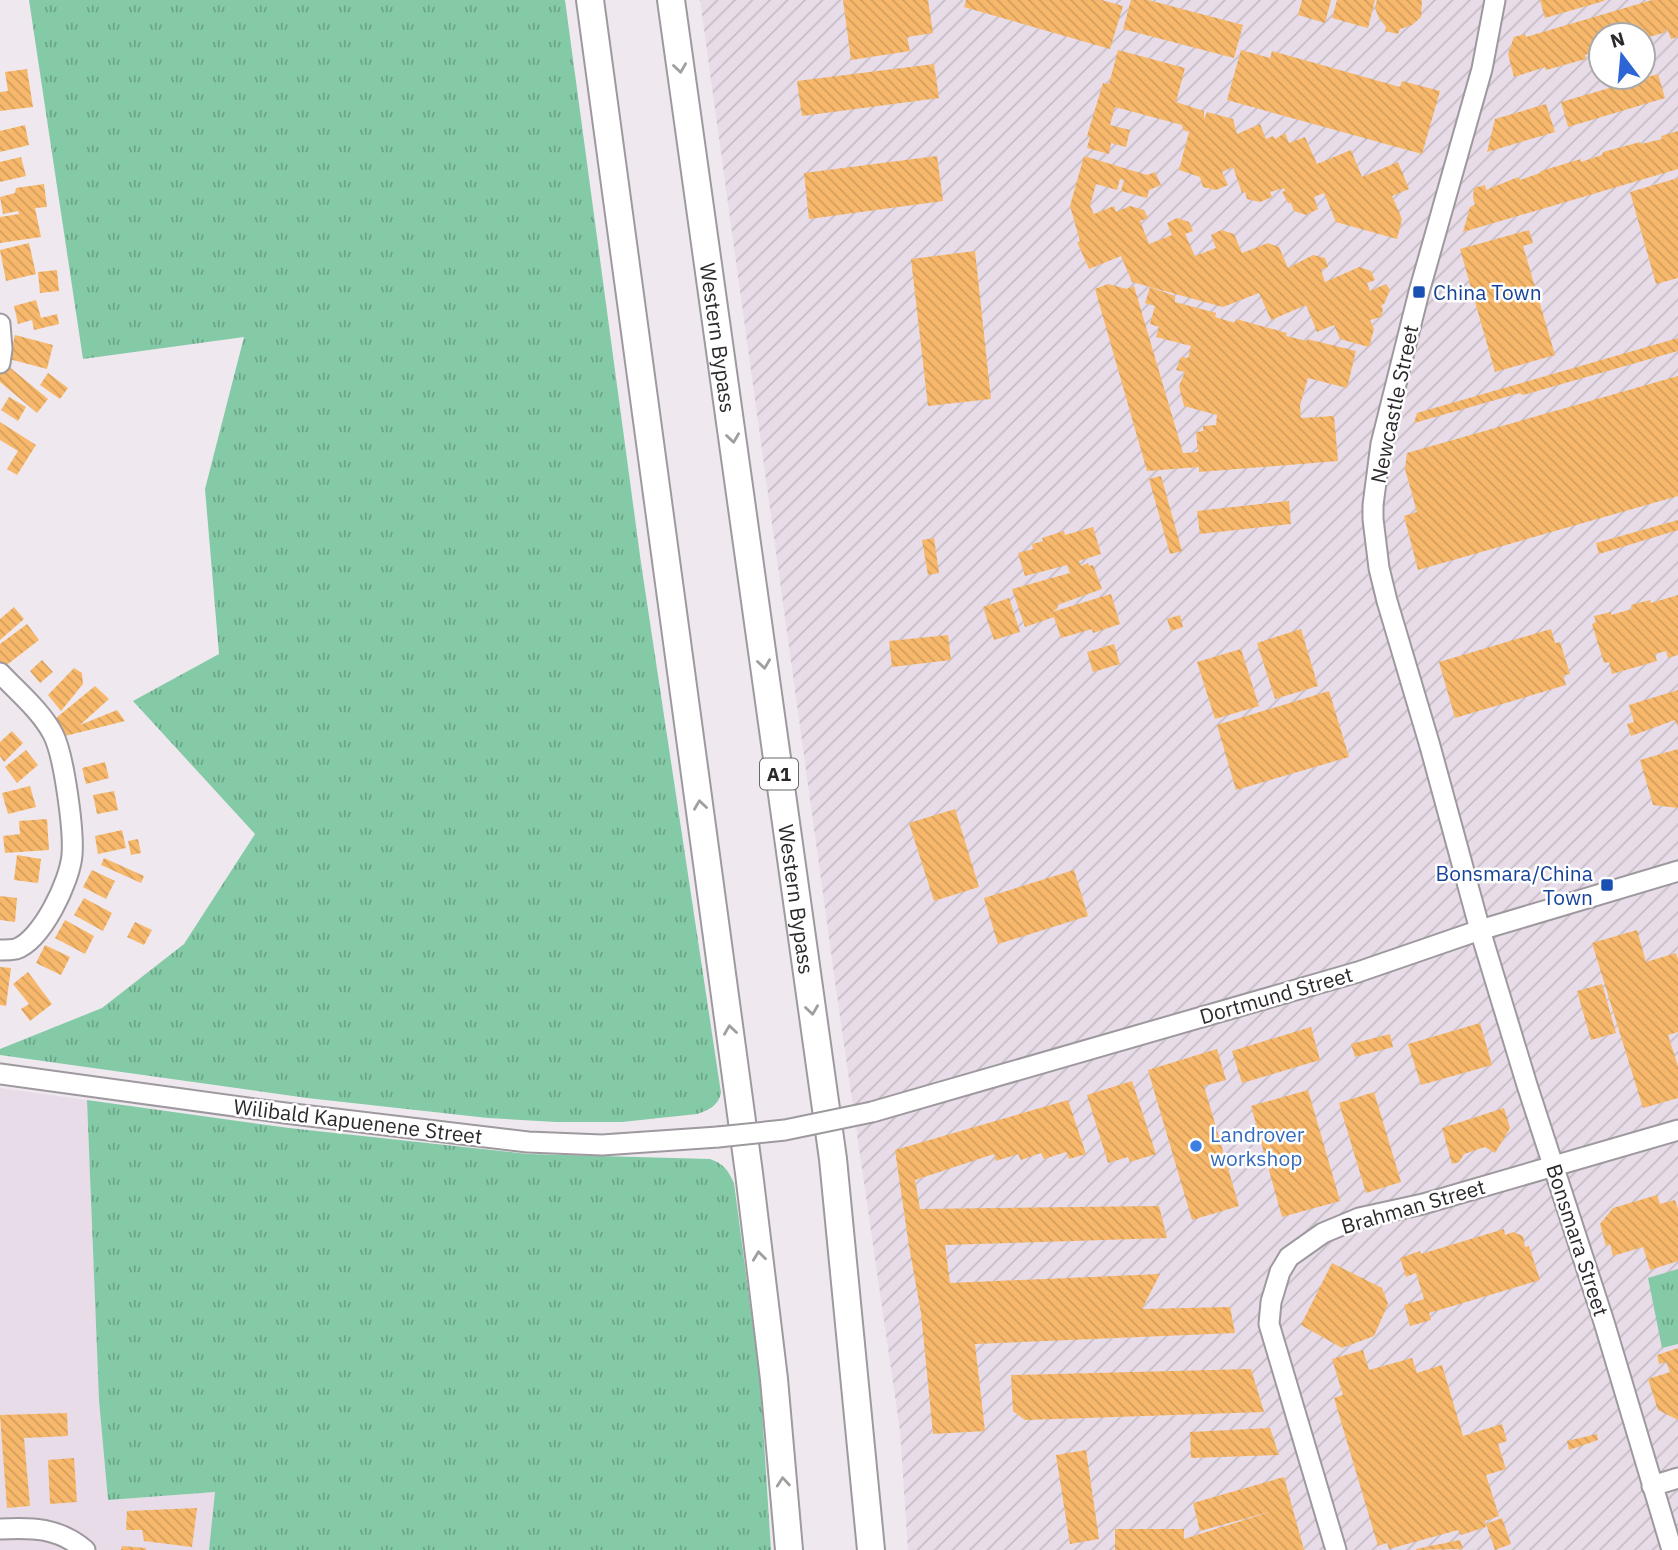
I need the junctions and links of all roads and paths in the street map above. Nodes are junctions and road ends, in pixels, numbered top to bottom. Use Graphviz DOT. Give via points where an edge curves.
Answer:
graph roads {
  1 [pos="590,0"];
  2 [pos="671,0"];
  3 [pos="1495,0"];
  4 [pos="0,324"];
  5 [pos="0,363"];
  6 [pos="0,673"];
  7 [pos="1678,871"];
  8 [pos="1480,930"];
  9 [pos="0,950"];
  10 [pos="0,1074"];
  11 [pos="1678,1130"];
  12 [pos="718,1137"];
  13 [pos="1555,1166"];
  14 [pos="1678,1478"];
  15 [pos="1652,1486"];
  16 [pos="0,1529"];
  17 [pos="85,1550"];
  18 [pos="789,1550"];
  19 [pos="871,1550"];
  20 [pos="1336,1550"];
  21 [pos="1672,1550"];
  18 -- 1 [label="highway, one-way" via="747,1160"];
  2 -- 19 [label="highway, Western Bypass / A1, one-way" via="833,1159"];
  3 -- 8 [label="street, Newcastle Street" via="1482,69 1381,444 1373,505 1384,590"];
  4 -- 5 [label="street"];
  6 -- 9 [label="street" via="54,736 73,841 67,878 41,928 16,949"];
  7 -- 8 [label="street, Dortmund Street"];
  8 -- 12 [label="street, Dortmund Street, bridge" via="1357,972 872,1112 785,1130"];
  8 -- 13 [label="street, Bonsmara Street"];
  10 -- 12 [label="street, Wilibald Kapuenene Street" via="528,1142 601,1145"];
  11 -- 13 [label="street, Brahman Street"];
  13 -- 15 [label="street, Bonsmara Street"];
  13 -- 20 [label="street, Brahman Street" via="1359,1218 1323,1233 1289,1257 1280,1272 1269,1324"];
  14 -- 15 [label="street"];
  15 -- 21 [label="street, Bonsmara Street"];
  16 -- 17 [label="street" via="52,1531"];
}
